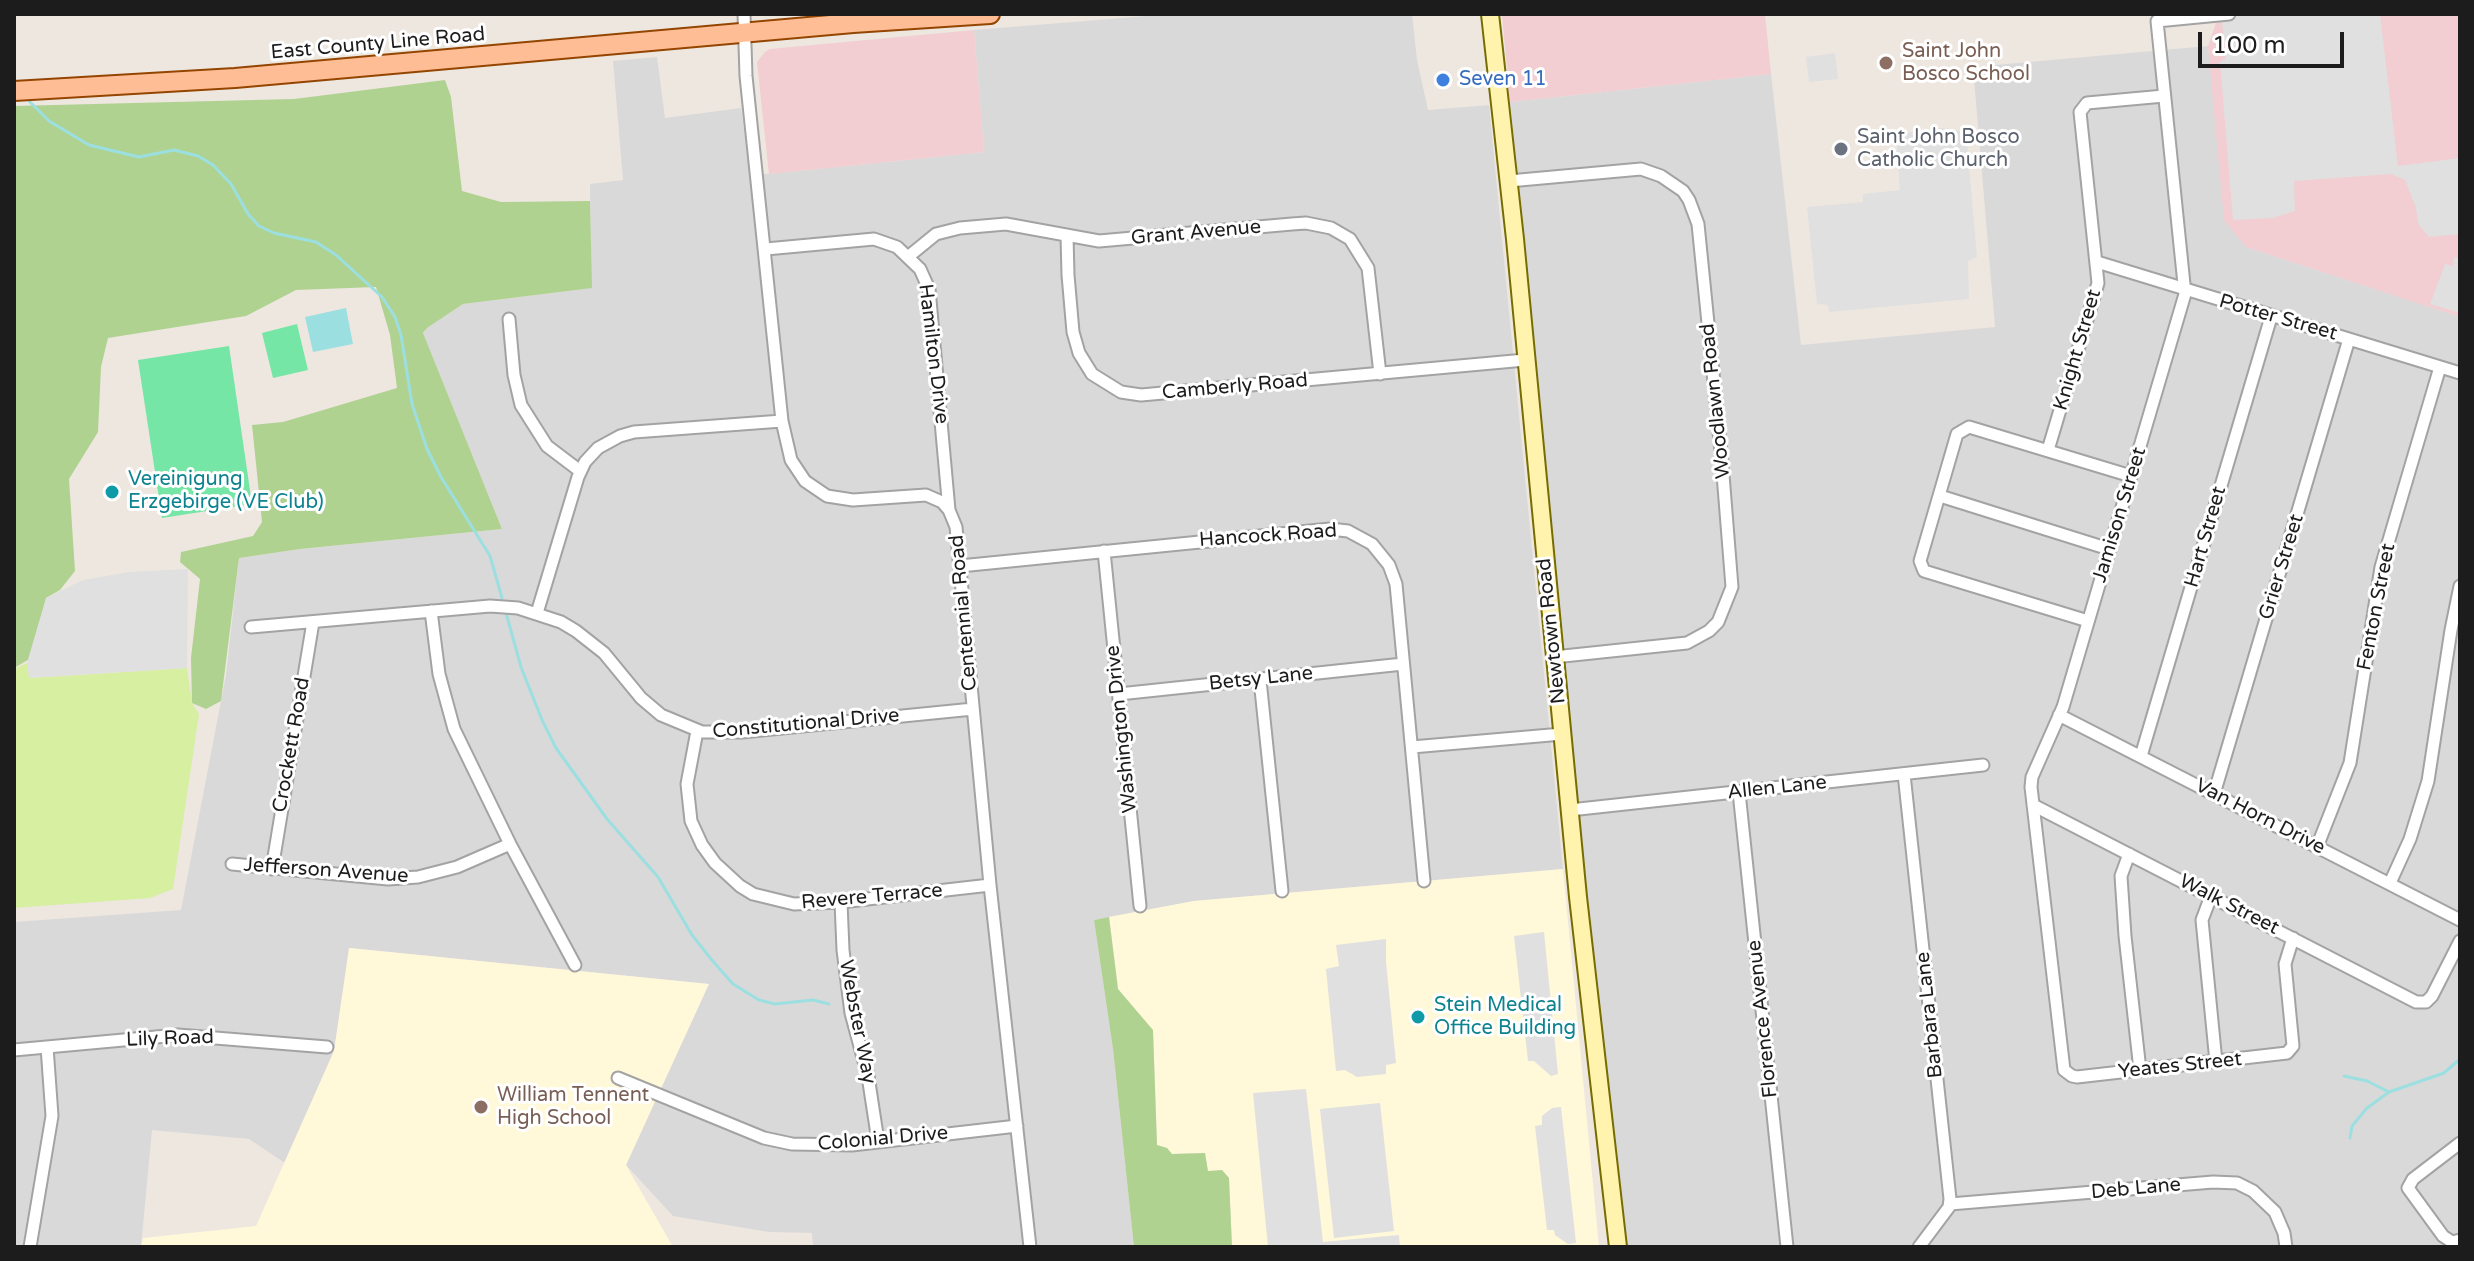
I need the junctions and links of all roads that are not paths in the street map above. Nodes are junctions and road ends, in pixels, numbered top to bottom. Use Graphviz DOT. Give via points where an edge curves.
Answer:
graph roads {
  1 [pos="990,14"];
  2 [pos="1490,14"];
  3 [pos="2229,14"];
  4 [pos="744,23"];
  5 [pos="14,91"];
  6 [pos="2164,96"];
  7 [pos="1509,181"];
  8 [pos="1067,236"];
  9 [pos="766,249"];
  10 [pos="909,256"];
  11 [pos="2097,262"];
  12 [pos="2185,291"];
  13 [pos="2271,317"];
  14 [pos="509,319"];
  15 [pos="2349,339"];
  16 [pos="1525,360"];
  17 [pos="2440,367"];
  18 [pos="2460,373"];
  19 [pos="1380,374"];
  20 [pos="782,421"];
  21 [pos="2048,450"];
  22 [pos="580,471"];
  23 [pos="2131,476"];
  24 [pos="1940,496"];
  25 [pos="949,510"];
  26 [pos="2109,549"];
  27 [pos="1104,551"];
  28 [pos="960,566"];
  29 [pos="2460,586"];
  30 [pos="431,611"];
  31 [pos="537,613"];
  32 [pos="2088,621"];
  33 [pos="313,622"];
  34 [pos="251,627"];
  35 [pos="1554,657"];
  36 [pos="1403,664"];
  37 [pos="1260,680"];
  38 [pos="1119,694"];
  39 [pos="973,709"];
  40 [pos="2059,715"];
  41 [pos="697,731"];
  42 [pos="1562,734"];
  43 [pos="1412,747"];
  44 [pos="2141,756"];
  45 [pos="1983,765"];
  46 [pos="1904,774"];
  47 [pos="1739,792"];
  48 [pos="2214,794"];
  49 [pos="2033,805"];
  50 [pos="1570,810"];
  51 [pos="510,844"];
  52 [pos="2317,847"];
  53 [pos="2129,854"];
  54 [pos="232,864"];
  55 [pos="272,869"];
  56 [pos="1424,881"];
  57 [pos="2390,883"];
  58 [pos="990,885"];
  59 [pos="1282,891"];
  60 [pos="2211,896"];
  61 [pos="841,902"];
  62 [pos="1140,906"];
  63 [pos="2460,920"];
  64 [pos="2293,938"];
  65 [pos="2460,941"];
  66 [pos="575,965"];
  67 [pos="47,1047"];
  68 [pos="327,1047"];
  69 [pos="14,1050"];
  70 [pos="2216,1062"];
  71 [pos="2140,1070"];
  72 [pos="2068,1074"];
  73 [pos="618,1078"];
  74 [pos="1017,1126"];
  75 [pos="878,1141"];
  76 [pos="2460,1143"];
  77 [pos="1950,1204"];
  78 [pos="2459,1240"];
  79 [pos="30,1247"];
  80 [pos="1030,1247"];
  81 [pos="1618,1247"];
  82 [pos="1787,1247"];
  83 [pos="1919,1247"];
  84 [pos="2286,1247"];
  1 -- 4 [label="main road, East County Line Road"];
  2 -- 7 [label="street, Newtown Road"];
  3 -- 6 [label="street, Jamison Street" via="2157,21"];
  4 -- 5 [label="main road, East County Line Road" via="251,76"];
  4 -- 9 [label="street, Centennial Road"];
  6 -- 11 [label="street, Knight Street" via="2083,107"];
  6 -- 12 [label="street, Jamison Street"];
  7 -- 16 [label="street, Newtown Road"];
  7 -- 35 [label="street, Woodlawn Road" via="1641,169 1683,191 1698,224 1719,430 1732,587 1718,622 1687,643"];
  8 -- 10 [label="street, Grant Avenue" via="1016,224 960,228 928,238"];
  8 -- 19 [label="street, Grant Avenue" via="1099,241 1306,223 1331,228 1350,239 1368,268"];
  8 -- 19 [label="street, Camberly Road" via="1075,343 1092,374 1121,392 1141,395"];
  9 -- 10 [label="street, Hamilton Drive" via="874,239"];
  9 -- 20 [label="street, Centennial Road"];
  10 -- 25 [label="street, Hamilton Drive" via="929,289"];
  11 -- 12 [label="street, Potter Street"];
  11 -- 21 [label="street, Knight Street" via="2095,293"];
  12 -- 13 [label="street, Potter Street"];
  12 -- 23 [label="street, Jamison Street"];
  13 -- 15 [label="street, Potter Street"];
  13 -- 44 [label="street, Hart Street"];
  14 -- 22 [label="street" via="521,405 547,446"];
  15 -- 17 [label="street, Potter Street"];
  15 -- 48 [label="street, Grier Street"];
  16 -- 19 [label="street, Camberly Road"];
  16 -- 35 [label="street, Newtown Road"];
  17 -- 18 [label="street, Potter Street"];
  17 -- 52 [label="street, Fenton Street" via="2381,567 2350,763"];
  20 -- 22 [label="street" via="634,432 598,448"];
  20 -- 25 [label="street, Centennial Road" via="799,474 827,496 853,500 926,495"];
  21 -- 23 [label="street"];
  21 -- 24 [label="street" via="1965,427 1957,434"];
  22 -- 31 [label="street"];
  23 -- 26 [label="street, Jamison Street"];
  24 -- 26 [label="street"];
  24 -- 32 [label="street" via="1920,561 1927,573"];
  25 -- 28 [label="street, Centennial Road"];
  26 -- 32 [label="street, Jamison Street"];
  27 -- 28 [label="street, Hancock Road"];
  27 -- 36 [label="street, Hancock Road" via="1348,531 1376,548 1392,571"];
  27 -- 38 [label="street, Washington Drive"];
  28 -- 39 [label="street, Centennial Road"];
  29 -- 57 [label="street" via="2428,781"];
  30 -- 31 [label="street, Constitutional Drive" via="501,606"];
  30 -- 33 [label="street, Constitutional Drive"];
  30 -- 51 [label="street" via="439,674 454,729"];
  31 -- 41 [label="street, Constitutional Drive" via="594,643 647,704"];
  32 -- 40 [label="street, Jamison Street"];
  33 -- 34 [label="street, Constitutional Drive"];
  33 -- 55 [label="street, Crockett Road"];
  35 -- 42 [label="street, Newtown Road"];
  36 -- 37 [label="street, Betsy Lane"];
  36 -- 43 [label="street, Hancock Road"];
  37 -- 38 [label="street, Betsy Lane"];
  37 -- 59 [label="street"];
  38 -- 62 [label="street, Washington Drive"];
  39 -- 41 [label="street, Constitutional Drive" via="742,732"];
  39 -- 58 [label="street, Centennial Road"];
  40 -- 44 [label="street, Van Horn Drive"];
  40 -- 49 [label="street, Jamison Street" via="2032,777"];
  41 -- 61 [label="street, Revere Terrace" via="687,784 689,809 695,831 715,863 763,898 794,904"];
  42 -- 43 [label="street"];
  42 -- 50 [label="street, Newtown Road"];
  43 -- 56 [label="street, Hancock Road"];
  44 -- 48 [label="street, Van Horn Drive"];
  45 -- 46 [label="street, Allen Lane"];
  46 -- 47 [label="street, Allen Lane"];
  46 -- 77 [label="street, Barbara Lane"];
  47 -- 50 [label="street, Allen Lane"];
  47 -- 82 [label="street, Florence Avenue"];
  48 -- 52 [label="street, Van Horn Drive"];
  49 -- 53 [label="street, Walk Street"];
  49 -- 72 [label="street, Jamison Street" via="2061,1065"];
  50 -- 81 [label="street, Newtown Road"];
  51 -- 55 [label="street, Jefferson Avenue" via="418,877"];
  51 -- 66 [label="street"];
  52 -- 57 [label="street, Van Horn Drive"];
  53 -- 60 [label="street, Walk Street"];
  53 -- 71 [label="street" via="2121,876"];
  54 -- 55 [label="street, Jefferson Avenue"];
  57 -- 63 [label="street, Van Horn Drive"];
  58 -- 61 [label="street, Revere Terrace"];
  58 -- 74 [label="street, Centennial Road"];
  60 -- 64 [label="street, Walk Street"];
  60 -- 70 [label="street" via="2202,920"];
  61 -- 75 [label="street, Webster Way" via="851,1013"];
  64 -- 65 [label="street, Walk Street" via="2416,1002 2432,996"];
  64 -- 70 [label="street, Yeates Street" via="2285,964 2293,1046 2287,1053"];
  67 -- 68 [label="street, Lily Road" via="178,1035"];
  67 -- 69 [label="street, Lily Road"];
  67 -- 79 [label="street" via="52,1116"];
  70 -- 71 [label="street, Yeates Street"];
  71 -- 72 [label="street, Yeates Street"];
  73 -- 75 [label="street, Colonial Drive" via="764,1138 830,1146"];
  74 -- 75 [label="street, Colonial Drive"];
  74 -- 80 [label="street, Centennial Road"];
  76 -- 78 [label="street" via="2410,1184 2410,1194 2443,1236"];
  77 -- 83 [label="street"];
  77 -- 84 [label="street, Deb Lane" via="2237,1183 2275,1212"];
}
